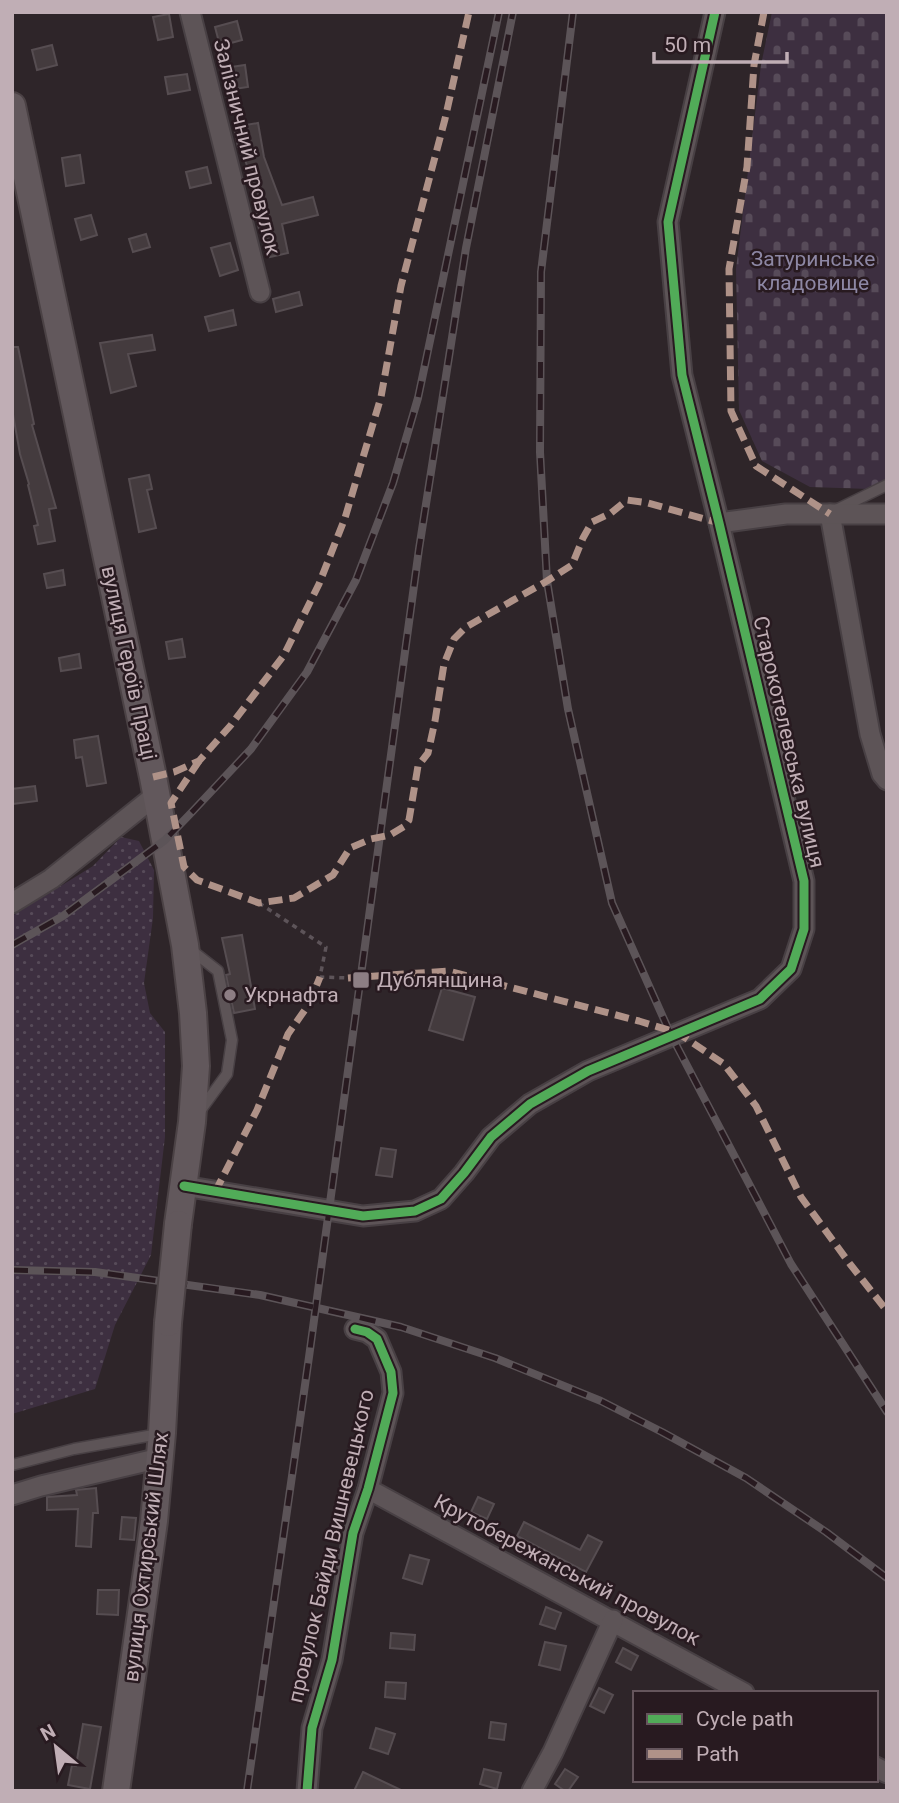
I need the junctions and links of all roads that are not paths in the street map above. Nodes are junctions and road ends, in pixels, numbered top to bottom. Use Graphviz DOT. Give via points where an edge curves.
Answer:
graph roads {
  1 [pos="190,12"];
  2 [pos="715,12"];
  3 [pos="12,106"];
  4 [pos="22,203"];
  5 [pos="260,292"];
  6 [pos="887,485"];
  7 [pos="887,513"];
  8 [pos="830,514"];
  9 [pos="719,523"];
  10 [pos="887,780"];
  11 [pos="156,795"];
  12 [pos="12,903"];
  13 [pos="185,945"];
  14 [pos="192,1122"];
  15 [pos="184,1186"];
  16 [pos="178,1224"];
  17 [pos="355,1329"];
  18 [pos="161,1446"];
  19 [pos="12,1465"];
  20 [pos="368,1489"];
  21 [pos="12,1495"];
  22 [pos="613,1620"];
  23 [pos="740,1691"];
  24 [pos="116,1791"];
  25 [pos="307,1791"];
  26 [pos="532,1791"];
  1 -- 5 [label="street, Залізничний провулок"];
  2 -- 9 [label="street, Старокотелевська вулиця" via="668,222 682,375"];
  3 -- 4 [label="main road, вулиця Героїв Праці"];
  4 -- 11 [label="main road, вулиця Героїв Праці" via="75,403"];
  6 -- 8 [label="lane"];
  7 -- 8 [label="street"];
  8 -- 9 [label="street" via="786,514"];
  8 -- 10 [label="street" via="870,734"];
  9 -- 15 [label="street, Старокотелевська вулиця" via="804,881 804,929 791,969 760,999 588,1071 530,1104 491,1137 441,1199 415,1211 363,1216"];
  11 -- 12 [label="street" via="69,865"];
  11 -- 13 [label="main road, вулиця Героїв Праці"];
  13 -- 14 [label="main road, вулиця Героїв Праці" via="196,1066"];
  13 -- 14 [label="lane" via="218,971 232,1040 227,1074"];
  14 -- 15 [label="main road, вулиця Героїв Праці"];
  15 -- 16 [label="main road, вулиця Героїв Праці"];
  16 -- 18 [label="main road, вулиця Охтирський Шлях, bridge"];
  17 -- 20 [label="street, провулок Байди Вишневецького" via="377,1339 391,1372 393,1393"];
  18 -- 19 [label="lane" via="74,1449"];
  18 -- 21 [label="street"];
  18 -- 24 [label="main road, вулиця Охтирський Шлях" via="155,1521"];
  20 -- 22 [label="street, Крутобережанський провулок"];
  20 -- 25 [label="street, провулок Байди Вишневецького" via="354,1532 332,1660 312,1728"];
  22 -- 23 [label="street, Крутобережанський провулок"];
  22 -- 26 [label="street"];
}
